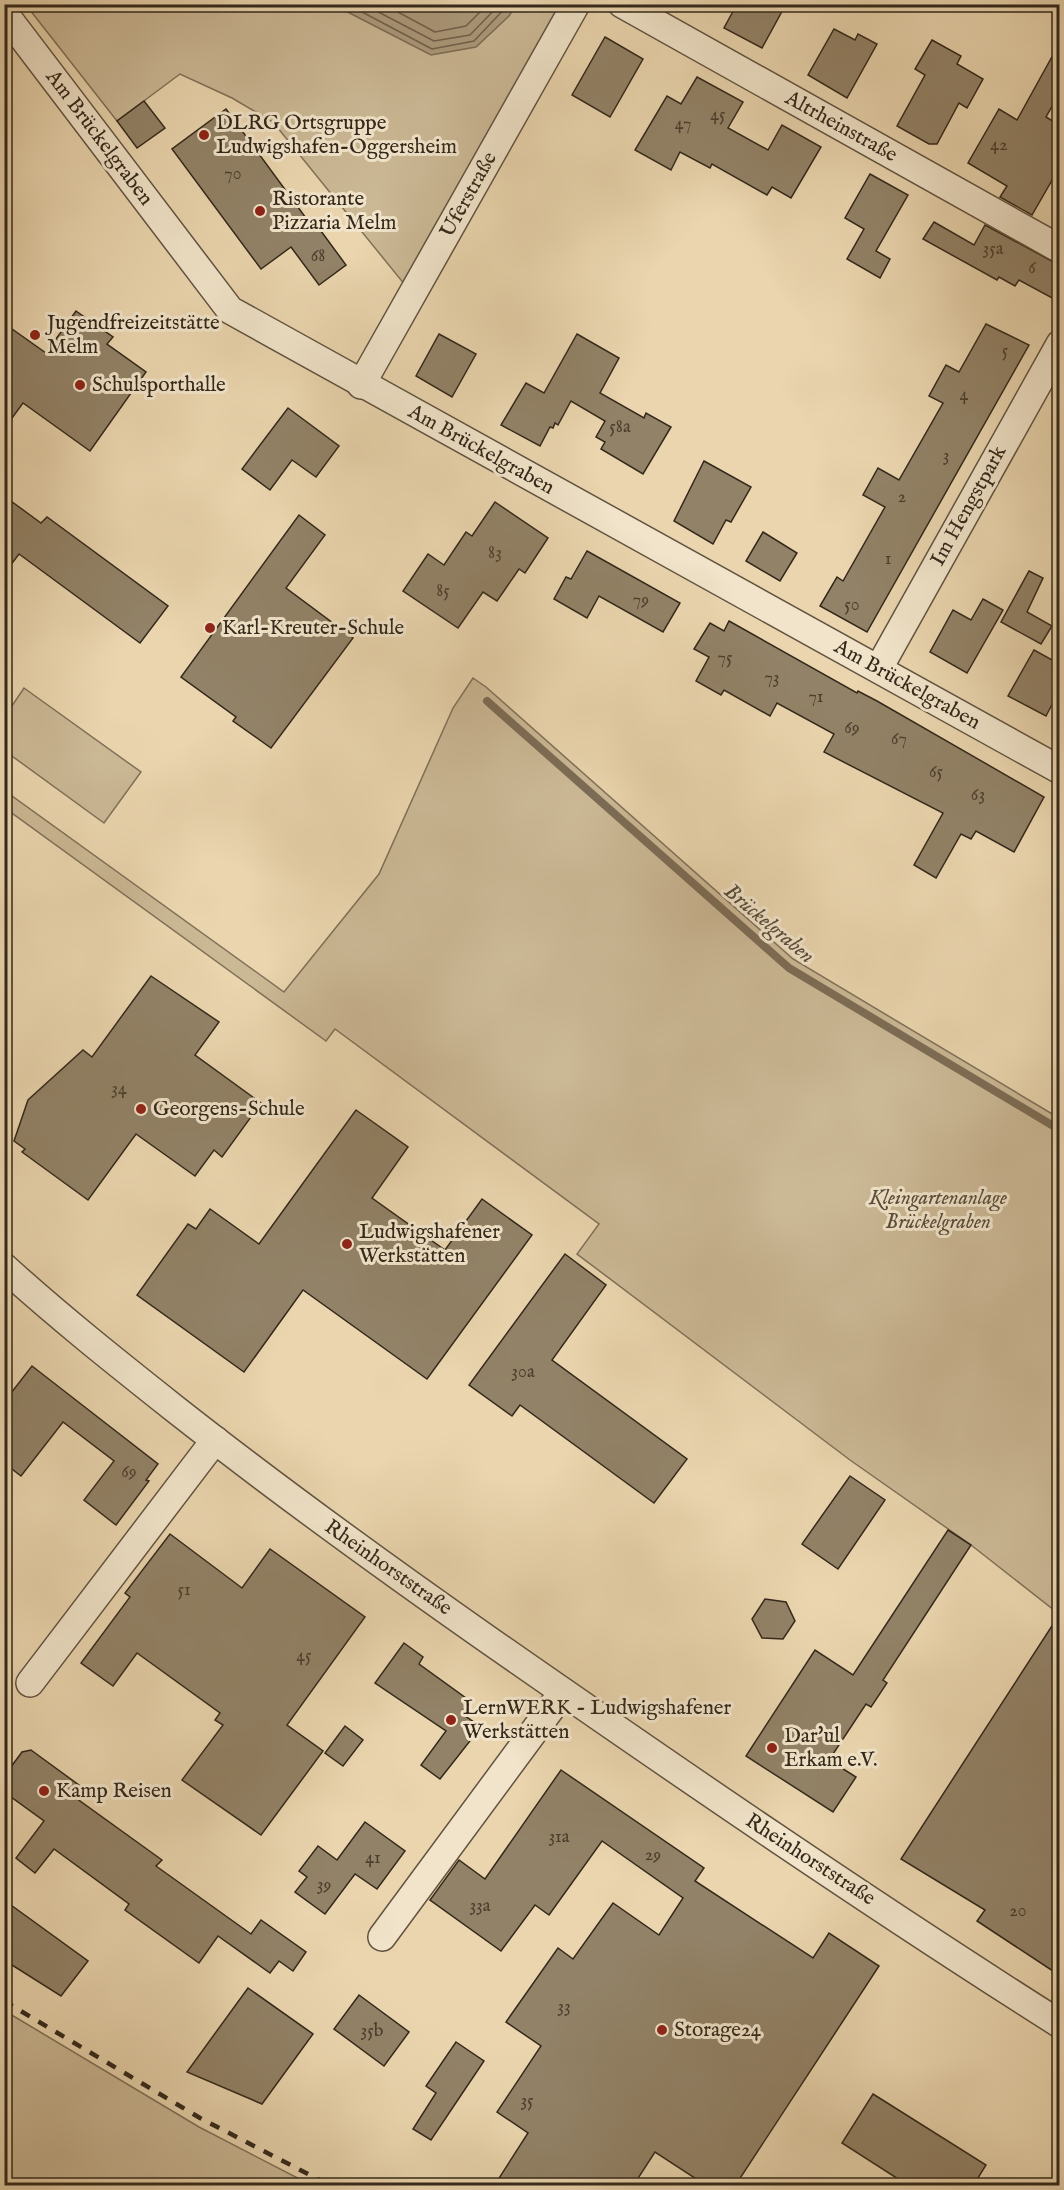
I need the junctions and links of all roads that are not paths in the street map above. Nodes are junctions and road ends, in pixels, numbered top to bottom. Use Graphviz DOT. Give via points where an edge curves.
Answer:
graph roads {
  1 [pos="576,4"];
  2 [pos="622,4"];
  3 [pos="4,13"];
  4 [pos="1059,249"];
  5 [pos="1059,344"];
  6 [pos="361,385"];
  7 [pos="879,668"];
  8 [pos="1059,770"];
  9 [pos="4,1267"];
  10 [pos="215,1440"];
  11 [pos="30,1683"];
  12 [pos="563,1692"];
  13 [pos="382,1937"];
  14 [pos="1059,2024"];
  1 -- 6 [label="street, Uferstraße"];
  2 -- 4 [label="street, Altrheinstraße"];
  3 -- 6 [label="street, Am Brückelgraben" via="230,310"];
  5 -- 7 [label="street, Im Hengstpark"];
  6 -- 7 [label="street, Am Brückelgraben"];
  7 -- 8 [label="street, Am Brückelgraben"];
  9 -- 10 [label="street, Rheinhorststraße" via="81,1335"];
  10 -- 11 [label="street"];
  10 -- 12 [label="street, Rheinhorststraße" via="301,1507"];
  12 -- 13 [label="street"];
  12 -- 14 [label="street, Rheinhorststraße" via="669,1767"];
}
